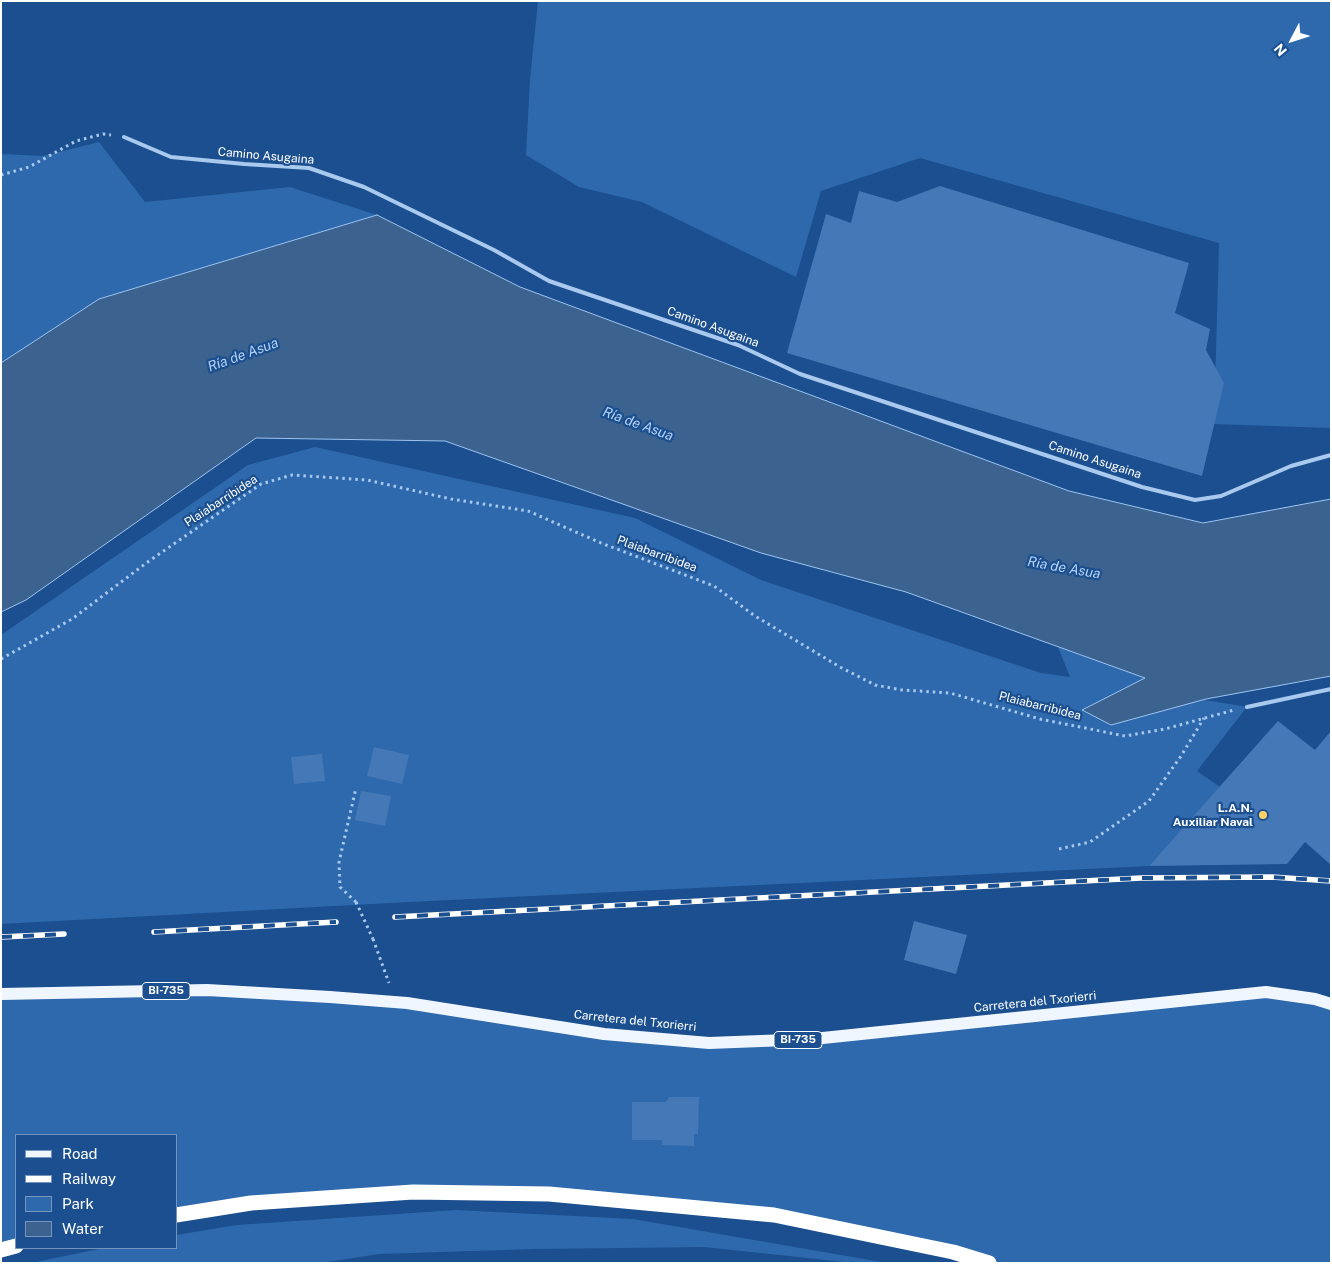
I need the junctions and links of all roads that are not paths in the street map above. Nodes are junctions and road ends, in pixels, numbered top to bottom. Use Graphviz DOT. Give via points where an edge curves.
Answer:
graph roads {
  1 [pos="124,136"];
  2 [pos="1331,456"];
  3 [pos="1331,690"];
  4 [pos="1247,707"];
  5 [pos="1,994"];
  6 [pos="1331,1004"];
  7 [pos="178,1215"];
  8 [pos="15,1246"];
  9 [pos="1,1250"];
  10 [pos="989,1263"];
  1 -- 2 [label="lane, Camino Asugaina" via="171,157 309,168 364,187 494,250 548,281 738,345 800,374 1142,487 1195,500 1221,496 1291,466"];
  3 -- 4 [label="lane"];
  5 -- 6 [label="main road, Carretera del Txorierri / BI-735" via="207,990 398,1002 604,1034 709,1042 813,1039 1266,992"];
  7 -- 10 [label="highway" via="251,1203 413,1192 549,1194 774,1215 953,1252"];
  8 -- 9 [label="highway"];
}
